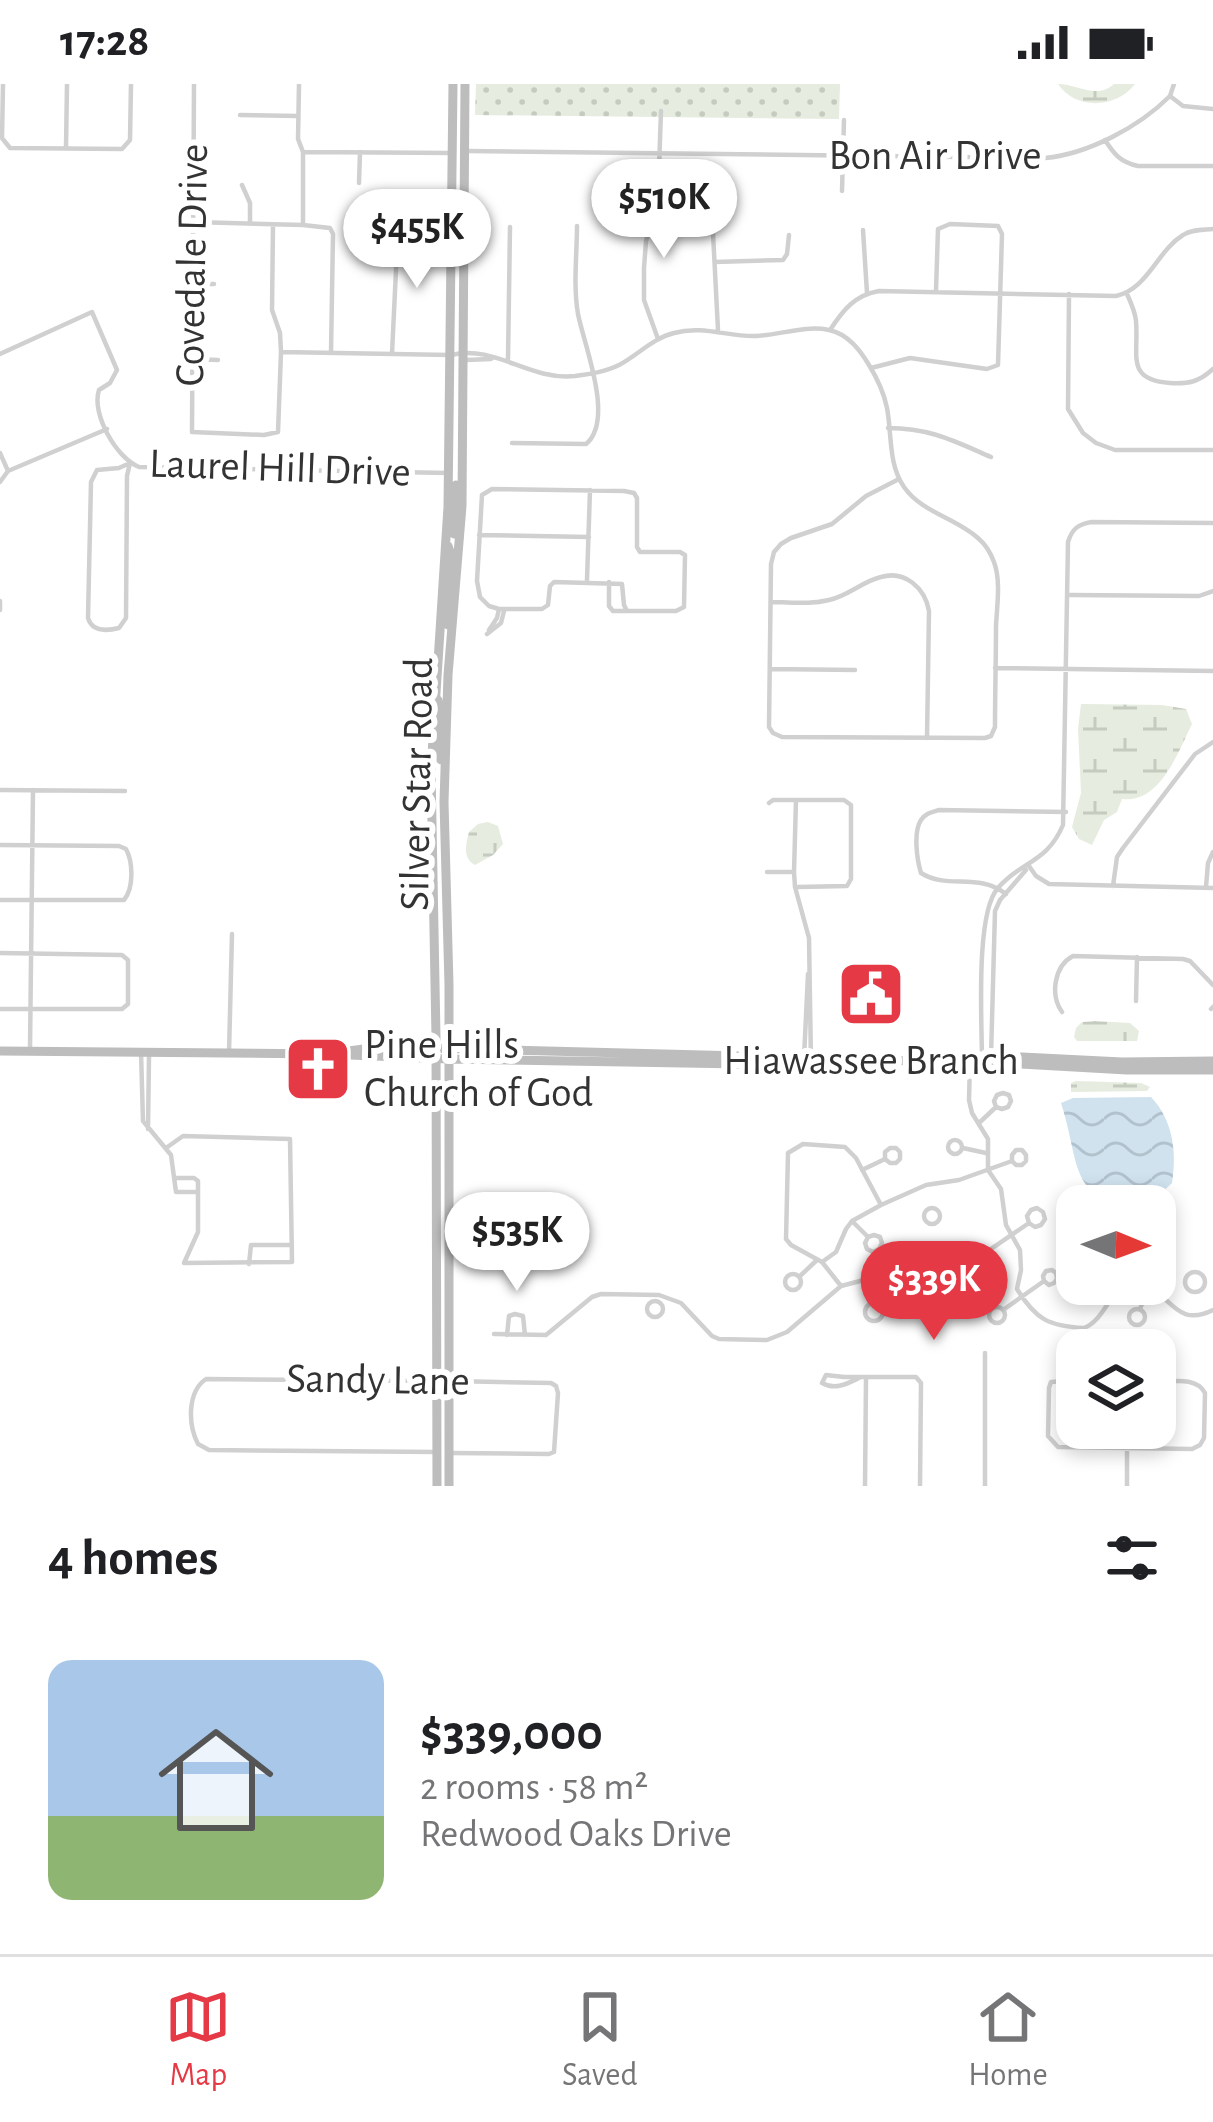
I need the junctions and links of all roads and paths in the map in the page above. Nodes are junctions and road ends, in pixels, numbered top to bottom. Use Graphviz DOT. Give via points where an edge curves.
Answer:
graph roads {
  1 [pos="3,84"];
  2 [pos="67,84"];
  3 [pos="131,84"];
  4 [pos="194,84"];
  5 [pos="299,84"];
  6 [pos="453,84"];
  7 [pos="465,84"];
  8 [pos="1174,84"];
  9 [pos="1170,96"];
  10 [pos="1213,109"];
  11 [pos="661,111"];
  12 [pos="241,115"];
  13 [pos="298,116"];
  14 [pos="844,120"];
  15 [pos="1105,140"];
  16 [pos="66,148"];
  17 [pos="466,151"];
  18 [pos="304,152"];
  19 [pos="360,152"];
  20 [pos="453,153"];
  21 [pos="659,153"];
  22 [pos="843,155"];
  23 [pos="1213,166"];
  24 [pos="359,183"];
  25 [pos="242,184"];
  26 [pos="842,191"];
  27 [pos="193,222"];
  28 [pos="652,222"];
  29 [pos="250,224"];
  30 [pos="273,225"];
  31 [pos="303,225"];
  32 [pos="509,226"];
  33 [pos="577,226"];
  34 [pos="398,228"];
  35 [pos="1213,229"];
  36 [pos="862,230"];
  37 [pos="789,235"];
  38 [pos="464,243"];
  39 [pos="715,262"];
  40 [pos="193,284"];
  41 [pos="214,284"];
  42 [pos="936,291"];
  43 [pos="867,293"];
  44 [pos="1001,293"];
  45 [pos="1126,293"];
  46 [pos="1069,294"];
  47 [pos="718,330"];
  48 [pos="830,330"];
  49 [pos="658,339"];
  50 [pos="281,352"];
  51 [pos="331,353"];
  52 [pos="0,354"];
  53 [pos="392,354"];
  54 [pos="458,356"];
  55 [pos="191,359"];
  56 [pos="218,360"];
  57 [pos="508,362"];
  58 [pos="872,368"];
  59 [pos="1213,369"];
  60 [pos="595,374"];
  61 [pos="888,428"];
  62 [pos="106,430"];
  63 [pos="1083,433"];
  64 [pos="1075,441"];
  65 [pos="512,442"];
  66 [pos="1213,450"];
  67 [pos="0,453"];
  68 [pos="991,457"];
  69 [pos="130,464"];
  70 [pos="8,471"];
  71 [pos="448,473"];
  72 [pos="899,479"];
  73 [pos="0,482"];
  74 [pos="590,490"];
  75 [pos="1213,523"];
  76 [pos="479,535"];
  77 [pos="589,537"];
  78 [pos="446,541"];
  79 [pos="459,556"];
  80 [pos="587,582"];
  81 [pos="609,582"];
  82 [pos="1213,591"];
  83 [pos="1068,595"];
  84 [pos="0,601"];
  85 [pos="772,602"];
  86 [pos="0,610"];
  87 [pos="627,611"];
  88 [pos="439,636"];
  89 [pos="452,637"];
  90 [pos="995,668"];
  91 [pos="771,669"];
  92 [pos="1067,669"];
  93 [pos="855,670"];
  94 [pos="1213,671"];
  95 [pos="435,689"];
  96 [pos="447,708"];
  97 [pos="928,738"];
  98 [pos="1213,742"];
  99 [pos="445,764"];
  100 [pos="0,790"];
  101 [pos="33,790"];
  102 [pos="125,791"];
  103 [pos="796,800"];
  104 [pos="769,803"];
  105 [pos="1066,812"];
  106 [pos="0,845"];
  107 [pos="33,845"];
  108 [pos="1213,852"];
  109 [pos="1029,866"];
  110 [pos="767,872"];
  111 [pos="794,872"];
  112 [pos="1113,886"];
  113 [pos="795,887"];
  114 [pos="998,888"];
  115 [pos="1210,888"];
  116 [pos="1006,895"];
  117 [pos="0,900"];
  118 [pos="32,901"];
  119 [pos="232,934"];
  120 [pos="0,953"];
  121 [pos="32,954"];
  122 [pos="1137,957"];
  123 [pos="1213,985"];
  124 [pos="1136,1001"];
  125 [pos="0,1009"];
  126 [pos="31,1010"];
  127 [pos="1062,1012"];
  128 [pos="0,1051"];
  129 [pos="31,1051"];
  130 [pos="145,1052"];
  131 [pos="229,1053"];
  132 [pos="436,1053"];
  133 [pos="449,1054"];
  134 [pos="808,1062"];
  135 [pos="981,1062"];
  136 [pos="1213,1065"];
  137 [pos="997,1107"];
  138 [pos="979,1123"];
  139 [pos="166,1148"];
  140 [pos="962,1148"];
  141 [pos="986,1153"];
  142 [pos="885,1159"];
  143 [pos="1012,1161"];
  144 [pos="862,1170"];
  145 [pos="988,1170"];
  146 [pos="174,1178"];
  147 [pos="198,1192"];
  148 [pos="437,1192"];
  149 [pos="880,1205"];
  150 [pos="852,1222"];
  151 [pos="1029,1223"];
  152 [pos="449,1236"];
  153 [pos="1010,1236"];
  154 [pos="868,1237"];
  155 [pos="292,1245"];
  156 [pos="819,1261"];
  157 [pos="249,1264"];
  158 [pos="800,1276"];
  159 [pos="875,1281"];
  160 [pos="1044,1281"];
  161 [pos="935,1282"];
  162 [pos="841,1286"];
  163 [pos="1204,1287"];
  164 [pos="1213,1293"];
  165 [pos="1022,1296"];
  166 [pos="874,1304"];
  167 [pos="1107,1305"];
  168 [pos="1142,1305"];
  169 [pos="1172,1305"];
  170 [pos="934,1306"];
  171 [pos="1140,1309"];
  172 [pos="1003,1310"];
  173 [pos="1213,1310"];
  174 [pos="494,1334"];
  175 [pos="506,1334"];
  176 [pos="525,1335"];
  177 [pos="986,1353"];
  178 [pos="864,1377"];
  179 [pos="443,1381"];
  180 [pos="1056,1381"];
  181 [pos="1176,1382"];
  182 [pos="1207,1388"];
  183 [pos="1056,1445"];
  184 [pos="1127,1449"];
  185 [pos="1176,1449"];
  186 [pos="443,1453"];
  187 [pos="437,1486"];
  188 [pos="449,1486"];
  189 [pos="865,1486"];
  190 [pos="920,1486"];
  191 [pos="986,1486"];
  192 [pos="1127,1486"];
  1 -- 16 [label="street" via="5,144"];
  2 -- 16 [label="street"];
  3 -- 16 [label="street" via="127,146"];
  4 -- 27 [label="street, Covedale Drive"];
  5 -- 13 [label="street"];
  6 -- 20 [label="main road, Silver Star Road"];
  7 -- 17 [label="main road, Silver Star Road"];
  8 -- 9 [label="street"];
  9 -- 10 [label="street"];
  9 -- 15 [label="street, Bon Air Drive"];
  11 -- 21 [label="street"];
  12 -- 13 [label="street"];
  13 -- 18 [label="street"];
  14 -- 22 [label="street"];
  15 -- 22 [label="street, Bon Air Drive" via="1045,158"];
  15 -- 23 [label="street" via="1126,164"];
  17 -- 21 [label="street, Bon Air Drive"];
  17 -- 38 [label="main road, Silver Star Road"];
  18 -- 19 [label="street"];
  18 -- 31 [label="street"];
  19 -- 20 [label="street"];
  19 -- 24 [label="street"];
  20 -- 38 [label="main road"];
  20 -- 54 [label="main road, Silver Star Road"];
  21 -- 22 [label="street, Bon Air Drive"];
  21 -- 28 [label="street"];
  22 -- 26 [label="street"];
  25 -- 29 [label="street"];
  27 -- 29 [label="street"];
  27 -- 40 [label="street, Covedale Drive"];
  28 -- 39 [label="street" via="706,226"];
  28 -- 49 [label="street" via="644,300"];
  29 -- 30 [label="street"];
  30 -- 31 [label="street"];
  30 -- 50 [label="street" via="272,310"];
  31 -- 51 [label="street" via="333,234"];
  32 -- 57 [label="street"];
  33 -- 60 [label="street" via="578,312"];
  34 -- 53 [label="street"];
  35 -- 45 [label="street" via="1184,233"];
  36 -- 43 [label="street"];
  37 -- 39 [label="street" via="783,260"];
  38 -- 54 [label="main road, Silver Star Road"];
  39 -- 47 [label="street"];
  40 -- 41 [label="street"];
  40 -- 55 [label="street, Covedale Drive"];
  42 -- 43 [label="street"];
  42 -- 44 [label="street"];
  42 -- 44 [label="street" via="938,229 991,224 1002,234"];
  43 -- 48 [label="street"];
  44 -- 46 [label="street"];
  44 -- 58 [label="street" via="994,369 910,358"];
  45 -- 46 [label="street"];
  45 -- 59 [label="street" via="1145,379 1196,382"];
  46 -- 63 [label="street" via="1067,409"];
  47 -- 48 [label="street"];
  47 -- 49 [label="street"];
  48 -- 58 [label="street"];
  49 -- 60 [label="street"];
  50 -- 51 [label="street"];
  50 -- 55 [label="street, Covedale Drive" via="278,432 264,435 192,432"];
  51 -- 53 [label="street"];
  52 -- 62 [label="street" via="92,312 117,370 96,395"];
  53 -- 54 [label="street"];
  54 -- 57 [label="street"];
  54 -- 71 [label="main road, Silver Star Road"];
  54 -- 79 [label="main road, Silver Star Road"];
  55 -- 56 [label="street"];
  57 -- 60 [label="street" via="542,375"];
  58 -- 61 [label="street"];
  60 -- 65 [label="street" via="594,438"];
  61 -- 68 [label="street" via="933,431"];
  61 -- 72 [label="street"];
  62 -- 69 [label="street, Laurel Hill Drive"];
  62 -- 70 [label="street, Laurel Hill Drive"];
  63 -- 64 [label="street"];
  63 -- 66 [label="street" via="1115,450"];
  67 -- 70 [label="street"];
  69 -- 69 [label="street" via="98,470 91,482 88,618 99,629 119,628 126,617"];
  69 -- 71 [label="street, Laurel Hill Drive"];
  70 -- 73 [label="street"];
  71 -- 78 [label="main road, Silver Star Road"];
  71 -- 79 [label="main road" via="456,483"];
  72 -- 85 [label="street" via="832,524 781,544 771,564"];
  72 -- 90 [label="street" via="993,558"];
  74 -- 76 [label="street" via="484,491"];
  74 -- 77 [label="street"];
  74 -- 87 [label="street" via="634,493 637,548 685,556 681,610"];
  75 -- 83 [label="street" via="1083,523 1068,542"];
  76 -- 77 [label="street"];
  76 -- 80 [label="street" via="477,590 489,606 542,609 554,582"];
  77 -- 80 [label="street"];
  78 -- 88 [label="main road, Silver Star Road"];
  78 -- 89 [label="main road"];
  79 -- 89 [label="main road, Silver Star Road"];
  80 -- 81 [label="street"];
  81 -- 87 [label="street" via="622,584"];
  81 -- 87 [label="street" via="609,606"];
  82 -- 83 [label="street"];
  83 -- 92 [label="street"];
  84 -- 86 [label="street"];
  85 -- 91 [label="street"];
  85 -- 97 [label="street" via="833,599 889,575 910,580 929,611"];
  88 -- 95 [label="main road, Silver Star Road"];
  88 -- 96 [label="main road"];
  89 -- 96 [label="main road, Silver Star Road"];
  90 -- 92 [label="street"];
  90 -- 97 [label="street" via="991,736"];
  91 -- 93 [label="street"];
  91 -- 97 [label="street" via="770,727 782,737"];
  92 -- 94 [label="street"];
  92 -- 105 [label="street"];
  95 -- 99 [label="main road"];
  95 -- 132 [label="main road, Silver Star Road"];
  96 -- 99 [label="main road, Silver Star Road"];
  98 -- 112 [label="street" via="1123,848"];
  99 -- 133 [label="main road, Silver Star Road"];
  100 -- 101 [label="street"];
  101 -- 102 [label="street"];
  101 -- 107 [label="street"];
  103 -- 104 [label="street"];
  103 -- 111 [label="street"];
  103 -- 113 [label="street" via="844,800 852,813 847,886"];
  105 -- 109 [label="street" via="1058,837"];
  105 -- 114 [label="street" via="939,810 922,818 921,873"];
  106 -- 107 [label="street"];
  107 -- 118 [label="street"];
  107 -- 118 [label="street" via="119,846 130,855 130,872 124,900"];
  108 -- 115 [label="street"];
  109 -- 112 [label="street" via="1049,884"];
  109 -- 114 [label="street"];
  109 -- 116 [label="street"];
  110 -- 111 [label="street"];
  111 -- 113 [label="street"];
  112 -- 115 [label="street"];
  113 -- 134 [label="street" via="808,928"];
  114 -- 116 [label="street"];
  114 -- 135 [label="street" via="984,923"];
  116 -- 135 [label="street" via="995,911"];
  117 -- 118 [label="street"];
  118 -- 121 [label="street"];
  119 -- 131 [label="street"];
  120 -- 121 [label="street"];
  121 -- 126 [label="street"];
  121 -- 126 [label="street" via="122,956 129,982 122,1009"];
  122 -- 123 [label="street" via="1190,961"];
  122 -- 124 [label="street"];
  122 -- 127 [label="street" via="1064,961 1056,981"];
  125 -- 126 [label="street"];
  126 -- 129 [label="street"];
  128 -- 129 [label="main road"];
  129 -- 130 [label="main road"];
  130 -- 131 [label="main road"];
  130 -- 139 [label="street" via="148,1129"];
  131 -- 132 [label="main road"];
  132 -- 133 [label="main road"];
  132 -- 148 [label="main road, Silver Star Road"];
  133 -- 134 [label="main road"];
  133 -- 152 [label="main road, Silver Star Road"];
  134 -- 135 [label="main road"];
  135 -- 136 [label="main road"];
  135 -- 138 [label="street" via="969,1100"];
  137 -- 138 [label="street"];
  138 -- 141 [label="street"];
  139 -- 146 [label="street"];
  139 -- 155 [label="street" via="183,1136 290,1139"];
  140 -- 141 [label="street"];
  141 -- 145 [label="street"];
  142 -- 144 [label="street"];
  143 -- 145 [label="street"];
  144 -- 149 [label="street"];
  144 -- 156 [label="street" via="839,1144 803,1144 788,1154 786,1239"];
  145 -- 149 [label="street"];
  145 -- 153 [label="street" via="1003,1196"];
  146 -- 147 [label="street" via="197,1179"];
  146 -- 147 [label="street" via="176,1192"];
  147 -- 157 [label="street" via="198,1232 184,1263"];
  148 -- 152 [label="main road"];
  148 -- 179 [label="main road, Silver Star Road"];
  149 -- 150 [label="street"];
  150 -- 154 [label="street"];
  150 -- 156 [label="street" via="836,1252"];
  151 -- 153 [label="street"];
  152 -- 179 [label="main road, Silver Star Road"];
  153 -- 161 [label="street"];
  153 -- 165 [label="street" via="1022,1259"];
  155 -- 157 [label="street" via="251,1245"];
  155 -- 157 [label="street" via="291,1264"];
  156 -- 158 [label="street"];
  156 -- 162 [label="street"];
  159 -- 161 [label="street"];
  159 -- 162 [label="street"];
  159 -- 166 [label="street"];
  160 -- 165 [label="street"];
  161 -- 170 [label="street"];
  162 -- 176 [label="street" via="777,1337 719,1340 681,1304 601,1294 546,1335"];
  163 -- 164 [label="street"];
  165 -- 167 [label="street" via="1049,1324 1084,1328"];
  165 -- 172 [label="street"];
  168 -- 171 [label="street"];
  169 -- 173 [label="street" via="1195,1317"];
  174 -- 175 [label="street"];
  175 -- 176 [label="street"];
  175 -- 176 [label="street" via="515,1314 523,1316"];
  177 -- 191 [label="street"];
  178 -- 178 [label="street" via="826,1375 822,1383 844,1386"];
  178 -- 189 [label="street"];
  178 -- 190 [label="street" via="921,1383"];
  179 -- 186 [label="main road, Silver Star Road"];
  179 -- 186 [label="street, Sandy Lane" via="551,1384 558,1393 554,1452"];
  179 -- 186 [label="street, Sandy Lane" via="206,1379 195,1390 192,1414 193,1434 208,1450"];
  180 -- 183 [label="street" via="1048,1388 1048,1436"];
  181 -- 182 [label="street"];
  182 -- 185 [label="street" via="1204,1438"];
  184 -- 192 [label="street"];
  186 -- 187 [label="main road, Silver Star Road"];
  186 -- 188 [label="main road, Silver Star Road"];
}
